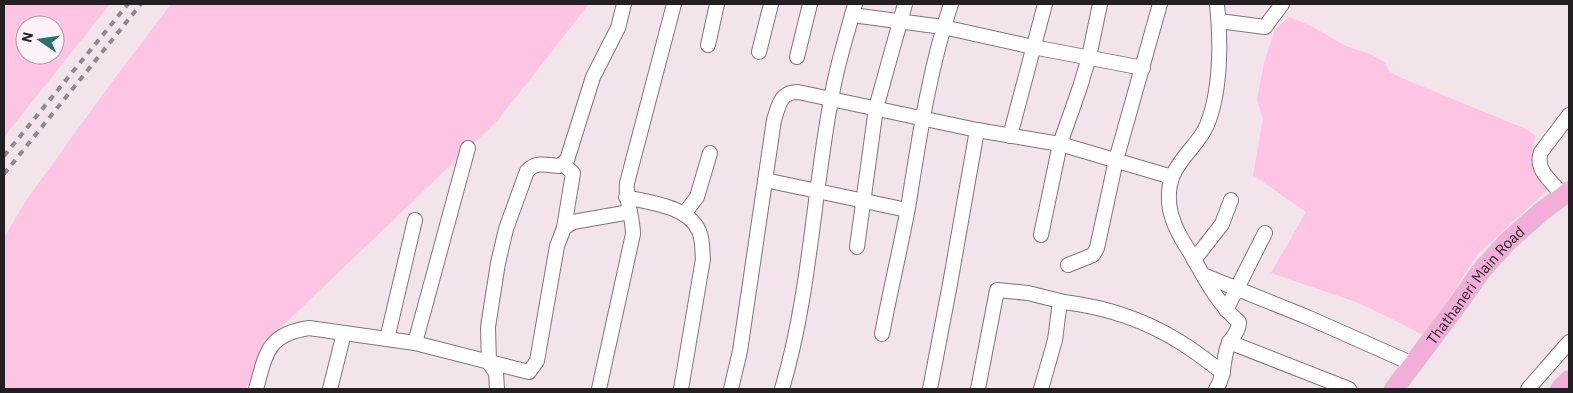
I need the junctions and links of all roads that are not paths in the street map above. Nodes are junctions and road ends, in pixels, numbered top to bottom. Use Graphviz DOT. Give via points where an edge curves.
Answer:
graph roads {
  1 [pos="624,4"];
  2 [pos="674,4"];
  3 [pos="717,4"];
  4 [pos="771,4"];
  5 [pos="810,4"];
  6 [pos="905,4"];
  7 [pos="951,4"];
  8 [pos="1045,4"];
  9 [pos="1100,4"];
  10 [pos="1160,4"];
  11 [pos="1217,4"];
  12 [pos="1282,4"];
  13 [pos="854,9"];
  14 [pos="900,20"];
  15 [pos="1219,21"];
  16 [pos="943,27"];
  17 [pos="708,45"];
  18 [pos="1033,47"];
  19 [pos="759,52"];
  20 [pos="797,57"];
  21 [pos="1089,57"];
  22 [pos="1143,68"];
  23 [pos="831,99"];
  24 [pos="876,108"];
  25 [pos="1569,115"];
  26 [pos="922,119"];
  27 [pos="977,130"];
  28 [pos="1010,136"];
  29 [pos="1060,144"];
  30 [pos="468,148"];
  31 [pos="710,153"];
  32 [pos="1116,160"];
  33 [pos="563,164"];
  34 [pos="1172,177"];
  35 [pos="765,180"];
  36 [pos="818,191"];
  37 [pos="1566,194"];
  38 [pos="626,198"];
  39 [pos="863,200"];
  40 [pos="1231,200"];
  41 [pos="907,210"];
  42 [pos="630,212"];
  43 [pos="684,214"];
  44 [pos="415,220"];
  45 [pos="564,228"];
  46 [pos="1266,233"];
  47 [pos="1041,235"];
  48 [pos="857,246"];
  49 [pos="1194,260"];
  50 [pos="1068,265"];
  51 [pos="1203,275"];
  52 [pos="1238,288"];
  53 [pos="1064,302"];
  54 [pos="1226,310"];
  55 [pos="344,333"];
  56 [pos="882,334"];
  57 [pos="387,339"];
  58 [pos="1230,342"];
  59 [pos="1569,342"];
  60 [pos="415,343"];
  61 [pos="489,362"];
  62 [pos="1413,364"];
  63 [pos="1224,373"];
  64 [pos="1569,380"];
  65 [pos="256,389"];
  66 [pos="330,389"];
  67 [pos="497,389"];
  68 [pos="599,389"];
  69 [pos="681,389"];
  70 [pos="732,389"];
  71 [pos="782,389"];
  72 [pos="930,389"];
  73 [pos="978,389"];
  74 [pos="1040,389"];
  75 [pos="1216,389"];
  76 [pos="1349,389"];
  77 [pos="1394,389"];
  78 [pos="1528,389"];
  79 [pos="1560,389"];
  1 -- 33 [label="street" via="618,28 593,77"];
  2 -- 38 [label="street" via="627,183"];
  3 -- 17 [label="street"];
  4 -- 19 [label="street"];
  5 -- 20 [label="street"];
  6 -- 14 [label="street"];
  7 -- 16 [label="street"];
  8 -- 18 [label="street"];
  9 -- 21 [label="street"];
  10 -- 22 [label="street"];
  11 -- 15 [label="street"];
  12 -- 15 [label="street" via="1265,27"];
  13 -- 14 [label="street"];
  13 -- 23 [label="street"];
  14 -- 16 [label="street"];
  14 -- 24 [label="street"];
  15 -- 34 [label="street" via="1215,99 1203,131"];
  16 -- 18 [label="street"];
  16 -- 26 [label="street"];
  18 -- 21 [label="street"];
  18 -- 28 [label="street"];
  21 -- 22 [label="street"];
  21 -- 29 [label="street"];
  22 -- 32 [label="street"];
  23 -- 24 [label="street"];
  23 -- 35 [label="street" via="798,92 784,96 774,120"];
  23 -- 36 [label="street"];
  24 -- 26 [label="street"];
  24 -- 39 [label="street"];
  25 -- 37 [label="street" via="1538,158 1540,168"];
  26 -- 27 [label="street"];
  26 -- 41 [label="street"];
  27 -- 28 [label="street"];
  27 -- 72 [label="street"];
  28 -- 29 [label="street"];
  29 -- 32 [label="street"];
  29 -- 47 [label="street"];
  30 -- 60 [label="street"];
  31 -- 43 [label="street" via="697,197"];
  32 -- 34 [label="street"];
  32 -- 50 [label="street" via="1097,248 1093,255"];
  33 -- 45 [label="street" via="573,173"];
  33 -- 61 [label="street" via="538,164 527,171 506,229 498,263 488,327"];
  34 -- 49 [label="street" via="1169,202 1172,219"];
  35 -- 36 [label="street"];
  35 -- 70 [label="street"];
  36 -- 39 [label="street"];
  36 -- 71 [label="street" via="796,336"];
  37 -- 62 [label="main road, Thathaneri Main Road" via="1508,241 1481,270"];
  38 -- 42 [label="street"];
  38 -- 43 [label="street" via="660,204"];
  39 -- 41 [label="street"];
  39 -- 48 [label="street"];
  40 -- 49 [label="street" via="1222,224"];
  41 -- 56 [label="street"];
  42 -- 45 [label="street" via="573,222"];
  42 -- 68 [label="street" via="633,234"];
  43 -- 69 [label="street" via="698,231 703,259"];
  44 -- 57 [label="street"];
  45 -- 61 [label="street" via="557,246 537,361 529,372"];
  46 -- 52 [label="street"];
  49 -- 51 [label="street"];
  51 -- 52 [label="street"];
  51 -- 54 [label="street"];
  52 -- 54 [label="street"];
  52 -- 62 [label="street"];
  53 -- 63 [label="street" via="1123,315 1154,327"];
  53 -- 73 [label="street" via="1028,293 997,290"];
  53 -- 74 [label="street" via="1059,309 1055,340"];
  54 -- 58 [label="street" via="1239,322"];
  55 -- 57 [label="street"];
  55 -- 65 [label="street" via="309,328 292,331 277,340 265,356"];
  55 -- 66 [label="street"];
  57 -- 60 [label="street"];
  58 -- 63 [label="street"];
  58 -- 76 [label="street"];
  59 -- 78 [label="street"];
  60 -- 61 [label="street"];
  61 -- 67 [label="street" via="496,373"];
  62 -- 77 [label="main road, Thathaneri Main Road"];
  63 -- 75 [label="street"];
  64 -- 79 [label="main road"];
}
